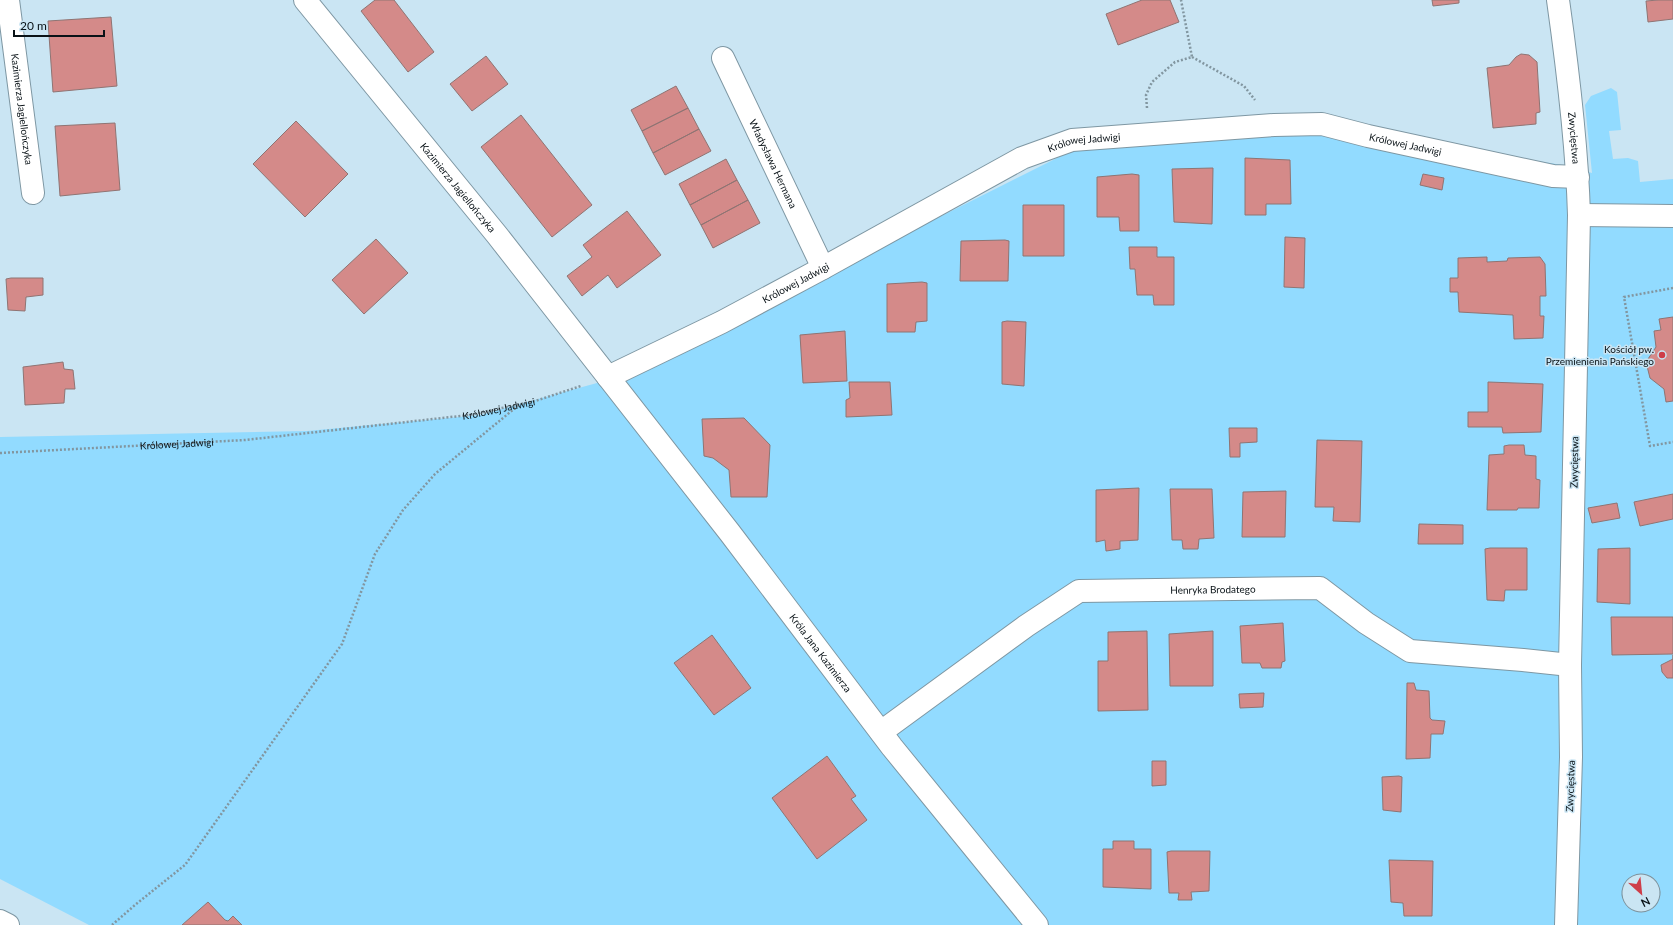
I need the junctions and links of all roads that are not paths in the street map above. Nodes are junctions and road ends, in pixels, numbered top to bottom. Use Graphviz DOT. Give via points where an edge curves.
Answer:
graph roads {
  1 [pos="8,0"];
  2 [pos="305,0"];
  3 [pos="1558,0"];
  4 [pos="724,58"];
  5 [pos="1578,178"];
  6 [pos="33,193"];
  7 [pos="1579,215"];
  8 [pos="1673,216"];
  9 [pos="823,268"];
  10 [pos="608,377"];
  11 [pos="1570,665"];
  12 [pos="880,732"];
  13 [pos="0,921"];
  14 [pos="8,925"];
  15 [pos="1037,925"];
  16 [pos="1566,925"];
  1 -- 6 [label="street, Kazimierza Jagiellończyka"];
  2 -- 10 [label="street, Kazimierza Jagiellończyka" via="497,235"];
  3 -- 5 [label="street, Zwycięstwa" via="1570,87"];
  4 -- 9 [label="street, Władysława Hermana"];
  5 -- 7 [label="street, Zwycięstwa"];
  5 -- 9 [label="street, Królowej Jadwigi" via="1553,176 1322,124 1274,125 1072,140 1022,158"];
  7 -- 8 [label="street"];
  7 -- 11 [label="street, Zwycięstwa"];
  9 -- 10 [label="street, Królowej Jadwigi" via="722,322"];
  10 -- 12 [label="street, Króla Jana Kazimierza"];
  11 -- 12 [label="street, Henryka Brodatego" via="1410,652 1320,588 1079,591 1026,626"];
  11 -- 16 [label="street, Zwycięstwa" via="1571,757"];
  12 -- 15 [label="street, Króla Jana Kazimierza"];
  13 -- 14 [label="street"];
}
